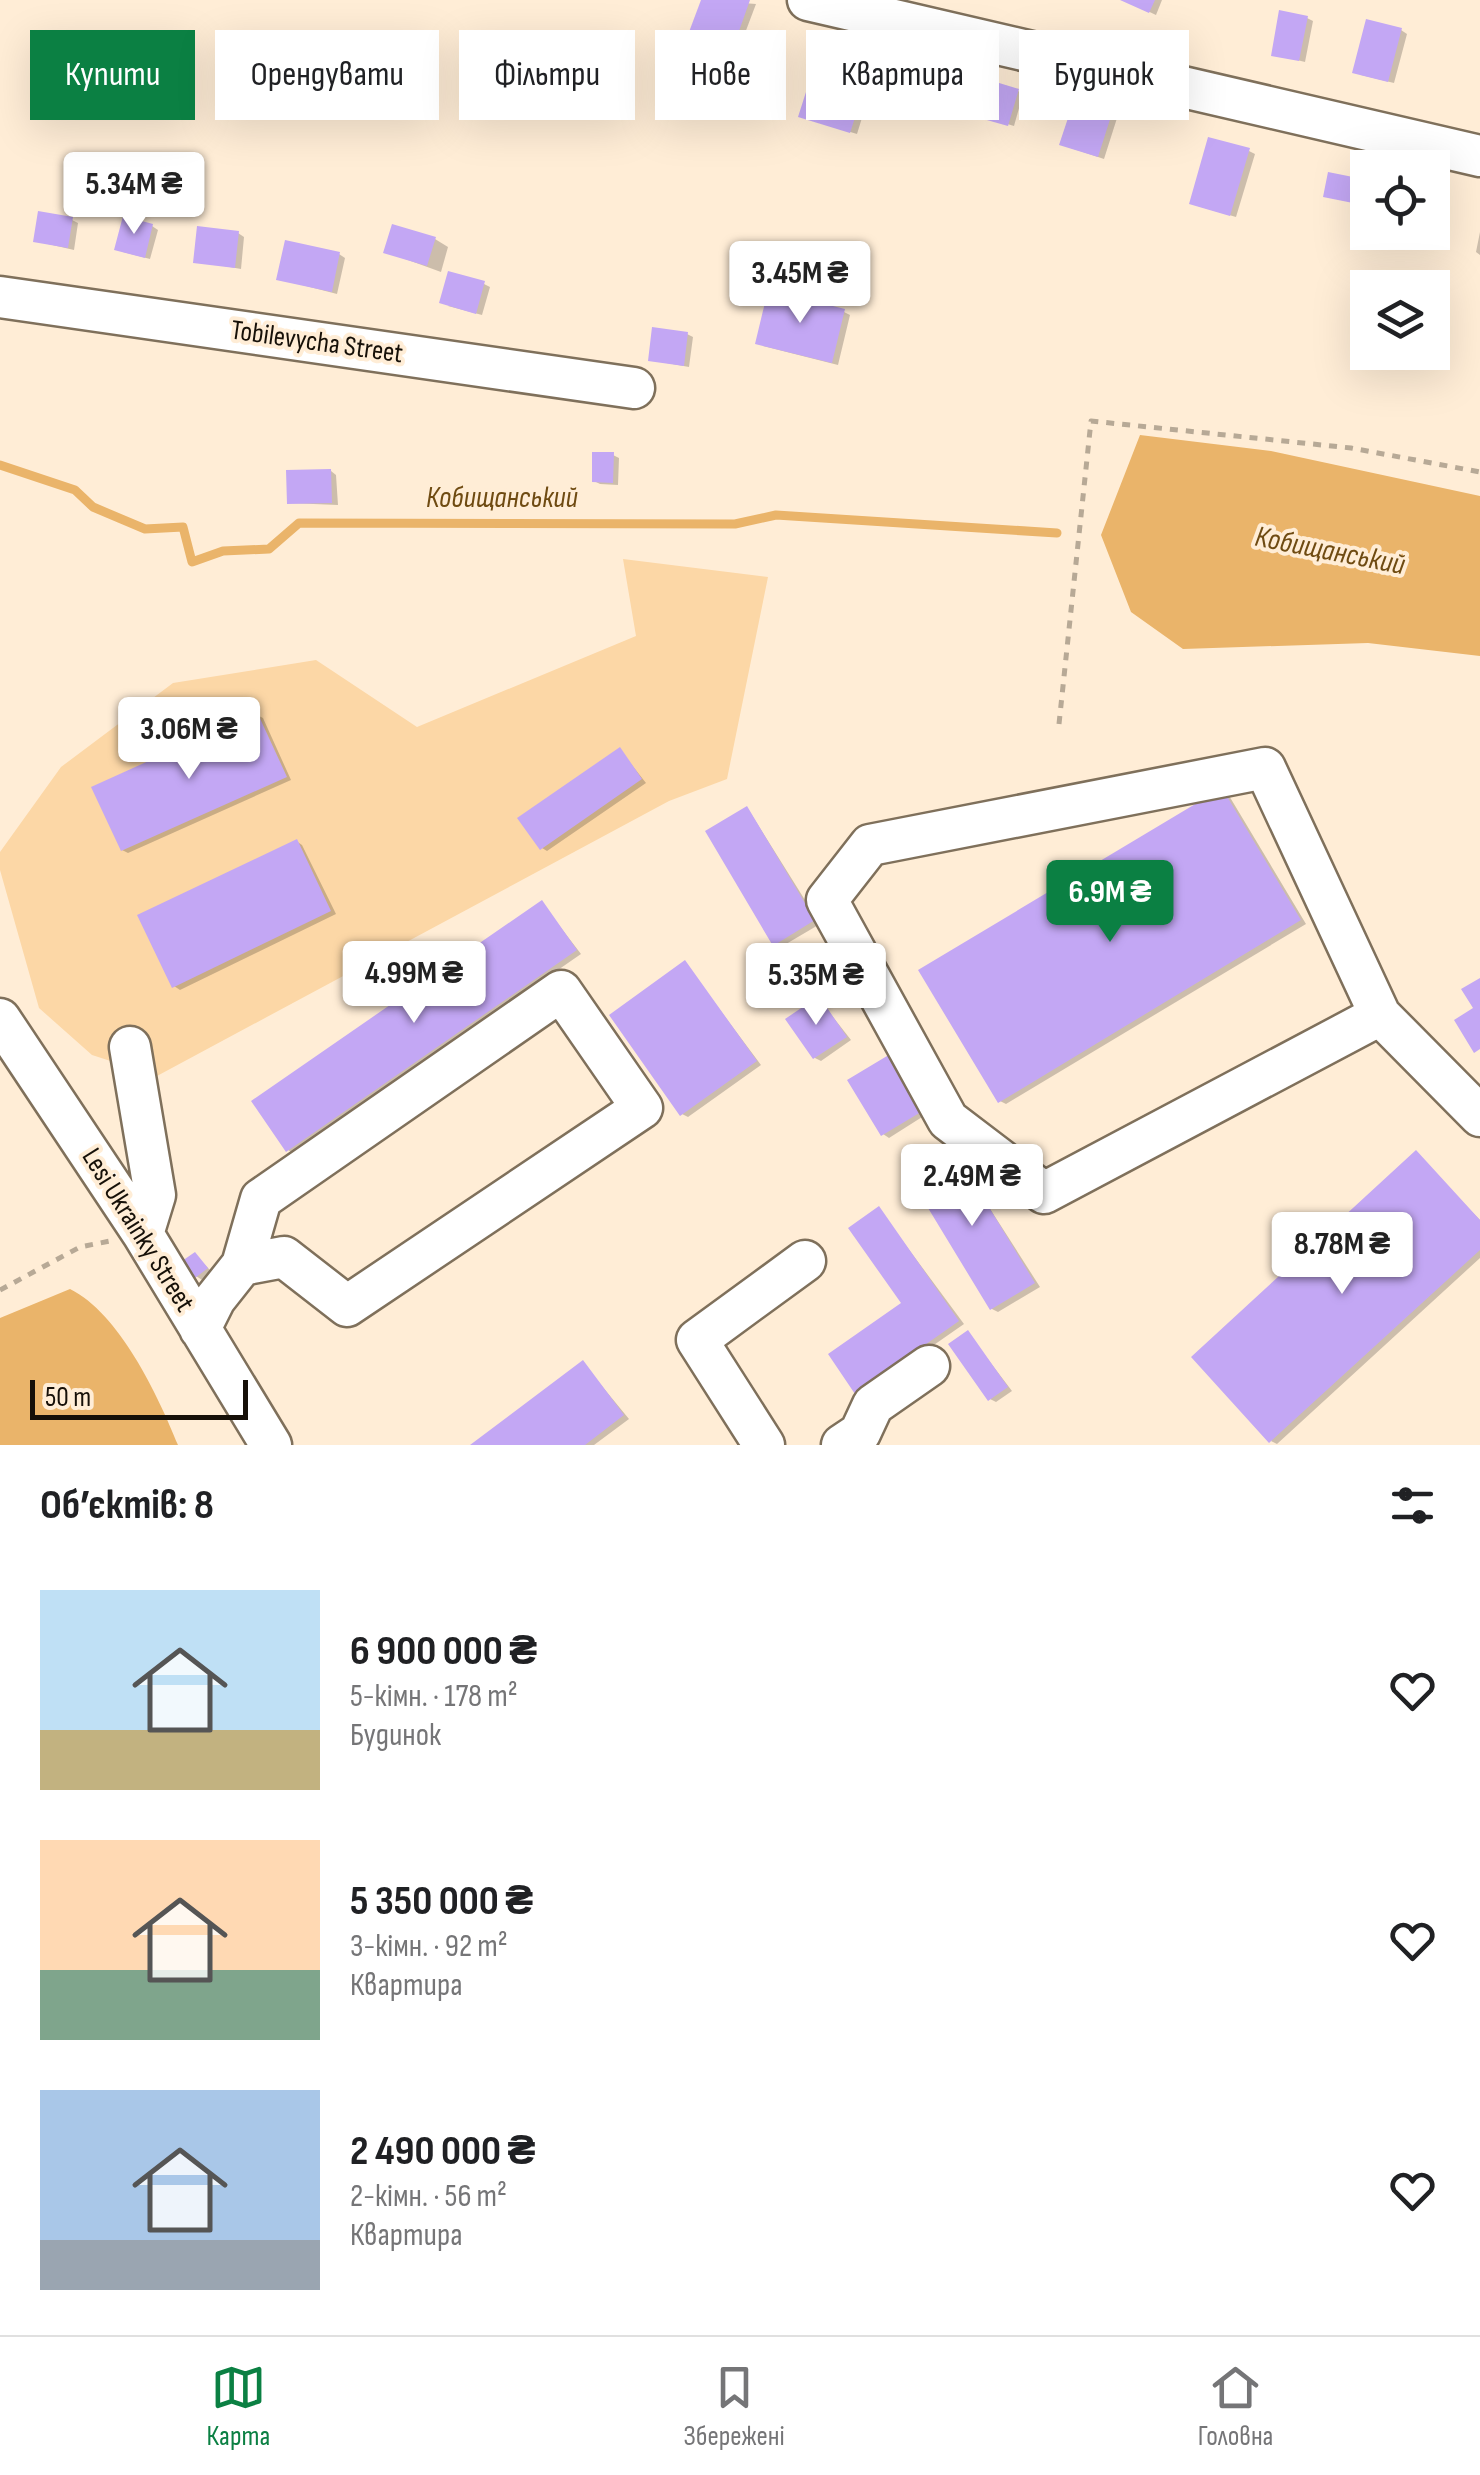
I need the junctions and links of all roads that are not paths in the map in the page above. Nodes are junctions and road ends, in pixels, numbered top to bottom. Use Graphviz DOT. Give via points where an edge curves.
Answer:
graph roads {
  1 [pos="808,0"];
  2 [pos="1480,156"];
  3 [pos="0,297"];
  4 [pos="634,388"];
  5 [pos="1380,1014"];
  6 [pos="0,1019"];
  7 [pos="130,1047"];
  8 [pos="1480,1116"];
  9 [pos="142,1234"];
  10 [pos="806,1261"];
  11 [pos="242,1264"];
  12 [pos="200,1329"];
  13 [pos="929,1366"];
  14 [pos="271,1445"];
  15 [pos="764,1445"];
  16 [pos="842,1445"];
  1 -- 2 [label="street"];
  3 -- 4 [label="street, Tobilevycha Street"];
  5 -- 5 [label="street" via="1044,1193 948,1120 826,900 870,845 1265,768"];
  5 -- 8 [label="street"];
  6 -- 9 [label="street, Lesi Ukrainky Street"];
  7 -- 9 [label="street" via="155,1195"];
  9 -- 12 [label="street, Lesi Ukrainky Street"];
  10 -- 15 [label="street" via="696,1340"];
  11 -- 11 [label="street" via="261,1199 561,991 642,1108 347,1306 284,1257"];
  11 -- 12 [label="street"];
  12 -- 14 [label="street, Lesi Ukrainky Street"];
  13 -- 16 [label="street" via="873,1404 860,1434"];
}
